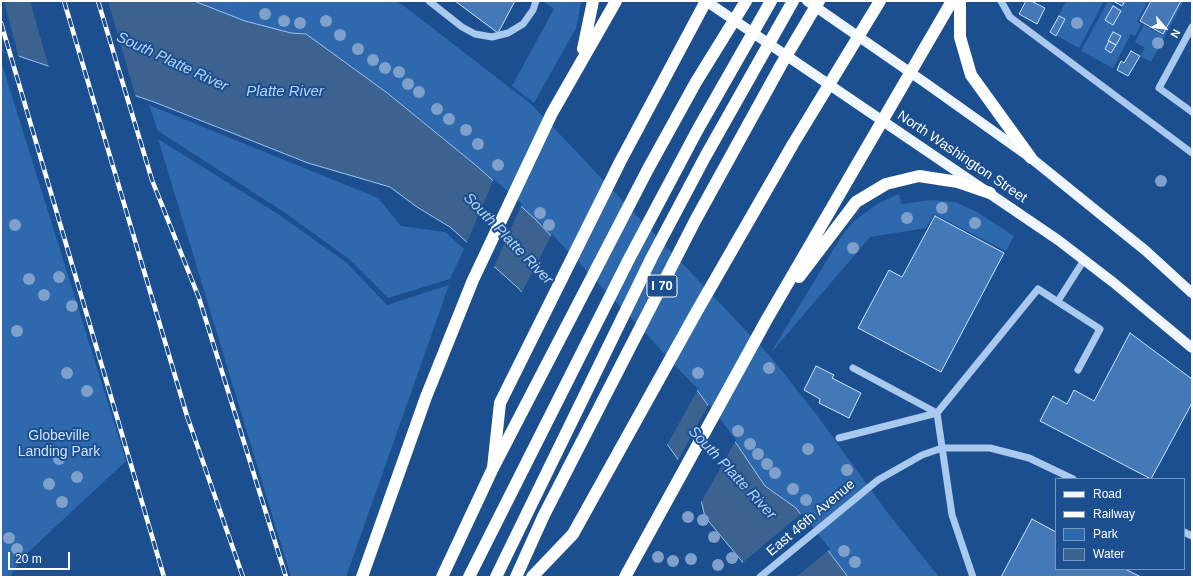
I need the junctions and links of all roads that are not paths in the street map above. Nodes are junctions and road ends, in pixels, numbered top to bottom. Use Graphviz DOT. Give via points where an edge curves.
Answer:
graph roads {
  1 [pos="430,1"];
  2 [pos="536,1"];
  3 [pos="593,1"];
  4 [pos="616,1"];
  5 [pos="706,1"];
  6 [pos="746,1"];
  7 [pos="772,1"];
  8 [pos="793,1"];
  9 [pos="807,1"];
  10 [pos="819,1"];
  11 [pos="880,1"];
  12 [pos="952,1"];
  13 [pos="960,1"];
  14 [pos="1001,1"];
  15 [pos="1192,27"];
  16 [pos="579,62"];
  17 [pos="910,72"];
  18 [pos="1192,112"];
  19 [pos="882,120"];
  20 [pos="1192,153"];
  21 [pos="1031,158"];
  22 [pos="990,193"];
  23 [pos="1084,260"];
  24 [pos="1192,292"];
  25 [pos="1058,301"];
  26 [pos="767,319"];
  27 [pos="1192,348"];
  28 [pos="853,368"];
  29 [pos="1078,370"];
  30 [pos="937,412"];
  31 [pos="839,438"];
  32 [pos="942,448"];
  33 [pos="493,468"];
  34 [pos="1071,478"];
  35 [pos="362,577"];
  36 [pos="442,577"];
  37 [pos="469,577"];
  38 [pos="496,577"];
  39 [pos="516,577"];
  40 [pos="532,577"];
  41 [pos="625,577"];
  42 [pos="760,577"];
  43 [pos="973,577"];
  1 -- 2 [label="street" via="462,27 475,34 492,37 508,33 519,26 528,17"];
  3 -- 16 [label="highway"];
  4 -- 16 [label="highway"];
  5 -- 19 [label="main road, North Washington Street"];
  5 -- 33 [label="highway" via="620,162 500,403"];
  6 -- 33 [label="highway, bridge" via="696,82 648,169"];
  7 -- 37 [label="highway, bridge" via="698,129 632,252"];
  8 -- 38 [label="highway, bridge" via="704,157 652,257"];
  9 -- 17 [label="main road"];
  10 -- 39 [label="highway, I 70, bridge" via="696,219 544,515"];
  11 -- 40 [label="highway, bridge" via="793,144 573,534"];
  12 -- 17 [label="highway"];
  13 -- 21 [label="highway" via="960,37 971,75"];
  14 -- 20 [label="street" via="1010,17"];
  15 -- 18 [label="street" via="1159,88"];
  16 -- 35 [label="highway" via="501,218 461,308"];
  17 -- 19 [label="highway"];
  17 -- 21 [label="main road"];
  19 -- 22 [label="main road, North Washington Street"];
  19 -- 26 [label="highway"];
  21 -- 24 [label="main road" via="1146,251"];
  22 -- 23 [label="main road, North Washington Street"];
  22 -- 26 [label="highway" via="958,182 919,176 886,184 856,202"];
  23 -- 25 [label="street"];
  23 -- 27 [label="main road, North Washington Street"];
  25 -- 29 [label="street" via="1100,328"];
  25 -- 30 [label="street" via="1038,289"];
  26 -- 41 [label="highway"];
  28 -- 30 [label="street"];
  30 -- 31 [label="street"];
  30 -- 32 [label="street"];
  32 -- 34 [label="street, East 46th Avenue" via="990,448 1029,458"];
  32 -- 42 [label="street, East 46th Avenue" via="922,455 878,480"];
  32 -- 43 [label="street" via="952,515"];
  33 -- 36 [label="highway"];
}
